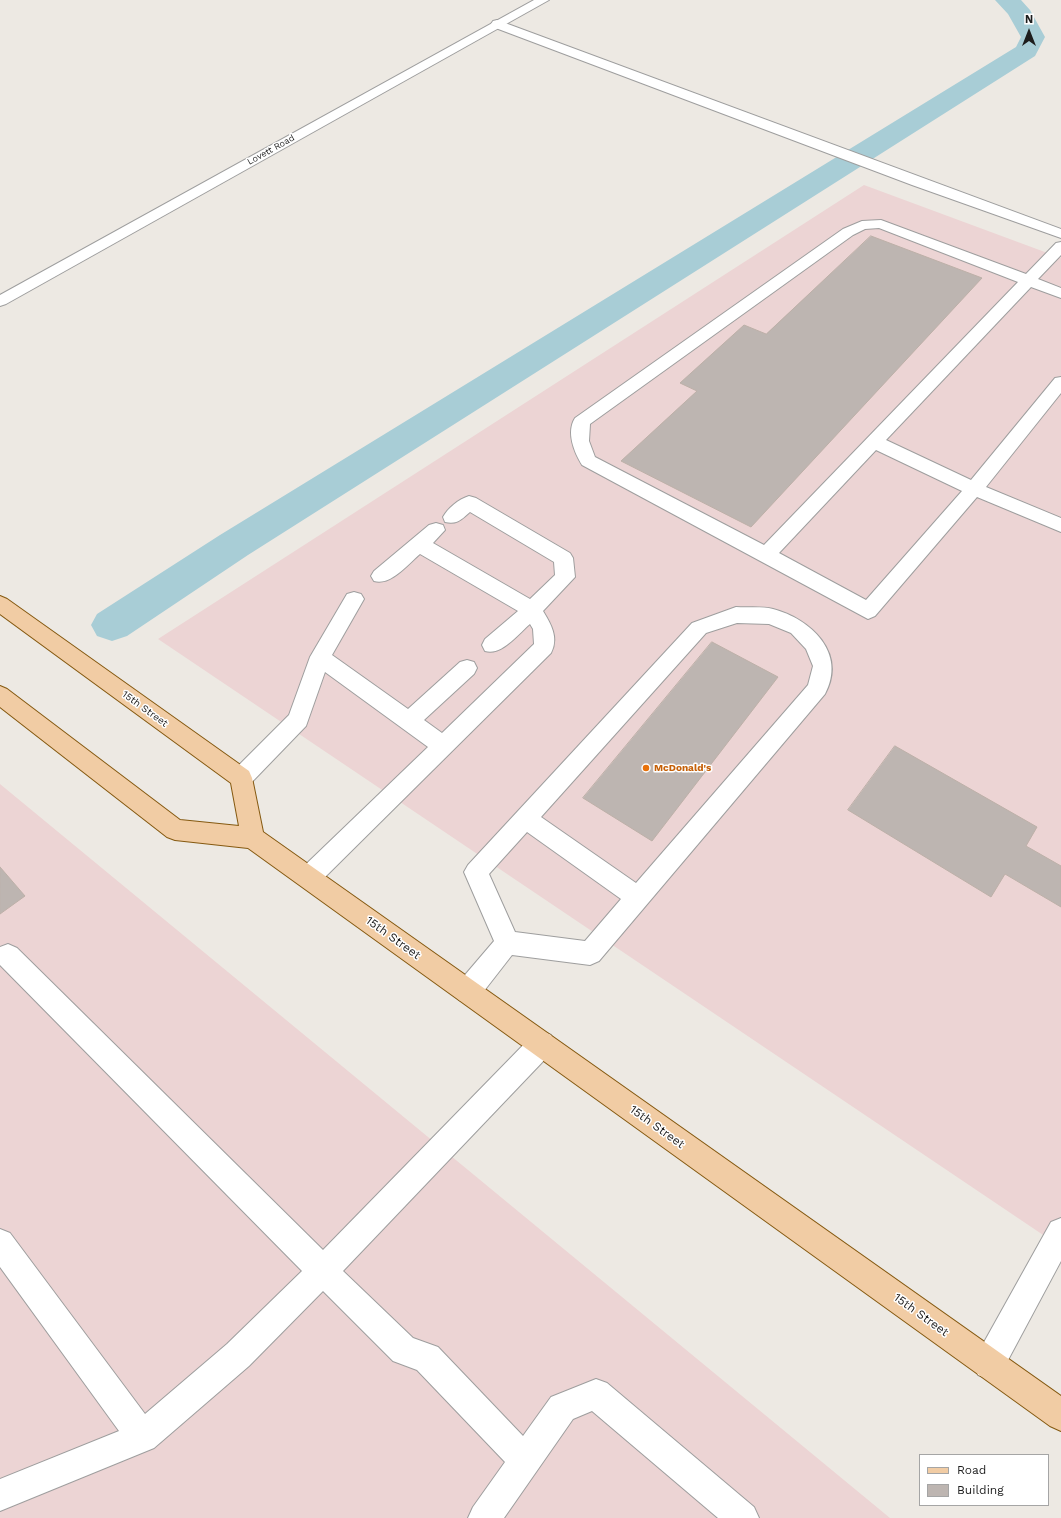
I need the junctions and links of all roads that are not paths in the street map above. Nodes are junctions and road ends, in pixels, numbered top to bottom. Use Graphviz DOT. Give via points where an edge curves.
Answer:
graph roads {
  1 [pos="543,0"];
  2 [pos="498,24"];
  3 [pos="1061,234"];
  4 [pos="1061,246"];
  5 [pos="1028,281"];
  6 [pos="1061,293"];
  7 [pos="0,301"];
  8 [pos="1061,382"];
  9 [pos="874,442"];
  10 [pos="974,488"];
  11 [pos="452,517"];
  12 [pos="1061,525"];
  13 [pos="436,530"];
  14 [pos="419,544"];
  15 [pos="766,555"];
  16 [pos="381,576"];
  17 [pos="354,599"];
  18 [pos="0,604"];
  19 [pos="532,610"];
  20 [pos="492,645"];
  21 [pos="320,657"];
  22 [pos="467,668"];
  23 [pos="0,695"];
  24 [pos="408,722"];
  25 [pos="443,746"];
  26 [pos="242,778"];
  27 [pos="525,818"];
  28 [pos="253,838"];
  29 [pos="309,878"];
  30 [pos="638,898"];
  31 [pos="508,943"];
  32 [pos="8,956"];
  33 [pos="468,991"];
  34 [pos="542,1044"];
  35 [pos="1061,1232"];
  36 [pos="0,1243"];
  37 [pos="323,1271"];
  38 [pos="989,1364"];
  39 [pos="1061,1415"];
  40 [pos="143,1437"];
  41 [pos="525,1460"];
  42 [pos="0,1495"];
  43 [pos="484,1518"];
  44 [pos="743,1518"];
  1 -- 2 [label="street, Lovett Road"];
  2 -- 3 [label="street"];
  2 -- 7 [label="street, Lovett Road"];
  4 -- 5 [label="street"];
  5 -- 6 [label="street"];
  5 -- 9 [label="street"];
  5 -- 15 [label="street" via="881,224 862,225 848,232 581,422 580,441 588,461"];
  8 -- 10 [label="street"];
  9 -- 10 [label="street"];
  9 -- 15 [label="street"];
  10 -- 12 [label="street"];
  10 -- 15 [label="street" via="868,611"];
  11 -- 19 [label="street" via="469,503 563,558 565,577"];
  13 -- 14 [label="street"];
  14 -- 16 [label="street"];
  14 -- 19 [label="street"];
  17 -- 21 [label="street"];
  18 -- 26 [label="main road, 15th Street"];
  19 -- 20 [label="street"];
  19 -- 25 [label="street" via="544,628 544,647"];
  21 -- 24 [label="street"];
  21 -- 26 [label="street" via="298,720"];
  22 -- 24 [label="street"];
  23 -- 28 [label="main road, 15th Street" via="175,830"];
  24 -- 25 [label="street"];
  25 -- 29 [label="street"];
  26 -- 28 [label="main road"];
  27 -- 30 [label="street"];
  27 -- 30 [label="street" via="698,628 736,615 770,616 798,628 815,645 823,666 818,688"];
  27 -- 31 [label="street" via="476,872"];
  28 -- 29 [label="main road, 15th Street"];
  29 -- 33 [label="main road, 15th Street"];
  30 -- 31 [label="street" via="590,953"];
  31 -- 33 [label="street"];
  32 -- 37 [label="street"];
  33 -- 34 [label="main road, 15th Street"];
  34 -- 37 [label="street"];
  34 -- 38 [label="main road, 15th Street"];
  35 -- 38 [label="street"];
  36 -- 40 [label="street"];
  37 -- 40 [label="street" via="238,1355"];
  37 -- 41 [label="street" via="404,1350 427,1358"];
  38 -- 39 [label="main road, 15th Street"];
  40 -- 42 [label="street"];
  41 -- 43 [label="street"];
  41 -- 44 [label="street" via="562,1408 596,1394"];
}
